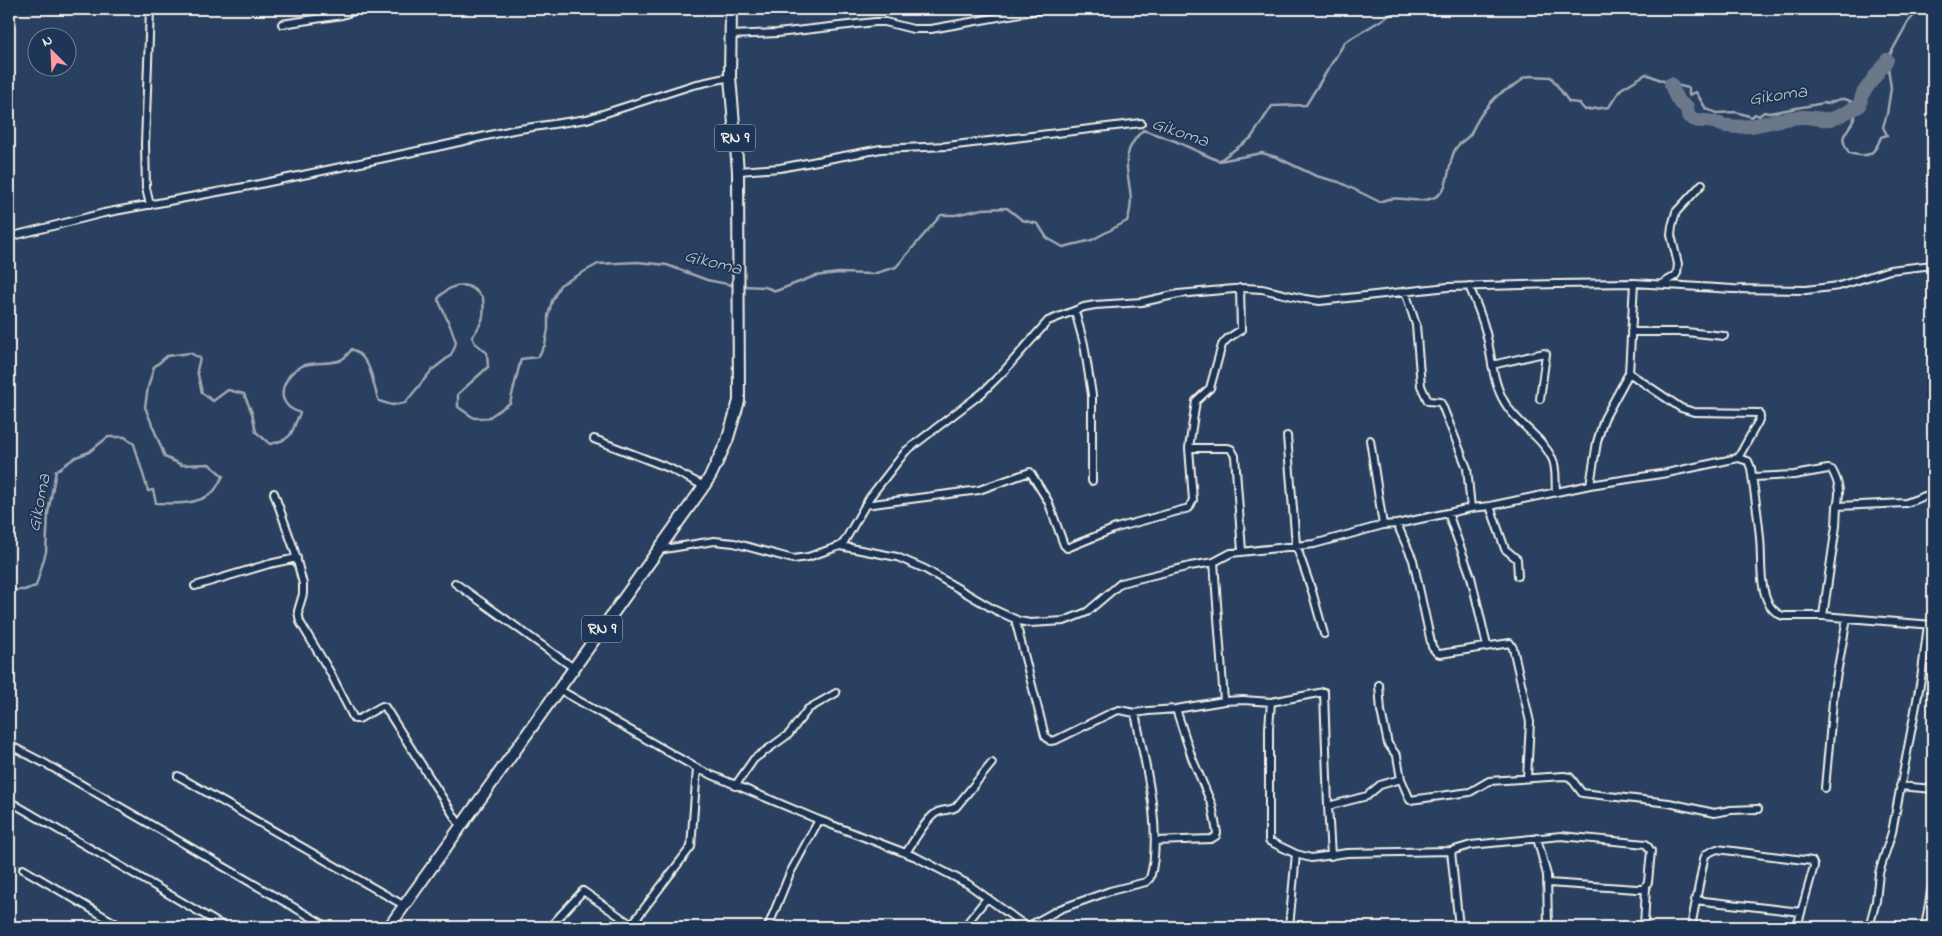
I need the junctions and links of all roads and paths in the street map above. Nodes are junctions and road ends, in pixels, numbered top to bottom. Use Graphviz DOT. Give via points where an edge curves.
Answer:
graph roads {
  1 [pos="150,9"];
  2 [pos="360,9"];
  3 [pos="731,9"];
  4 [pos="998,9"];
  5 [pos="1044,9"];
  6 [pos="1001,18"];
  7 [pos="282,24"];
  8 [pos="731,35"];
  9 [pos="730,77"];
  10 [pos="1141,123"];
  11 [pos="738,171"];
  12 [pos="1702,184"];
  13 [pos="150,205"];
  14 [pos="9,237"];
  15 [pos="1933,264"];
  16 [pos="1634,283"];
  17 [pos="1660,285"];
  18 [pos="1469,286"];
  19 [pos="1240,288"];
  20 [pos="1404,291"];
  21 [pos="1075,311"];
  22 [pos="1632,332"];
  23 [pos="1724,336"];
  24 [pos="1492,365"];
  25 [pos="1629,373"];
  26 [pos="1540,399"];
  27 [pos="1287,436"];
  28 [pos="594,439"];
  29 [pos="1370,440"];
  30 [pos="1189,448"];
  31 [pos="1738,458"];
  32 [pos="1753,477"];
  33 [pos="1092,481"];
  34 [pos="1590,485"];
  35 [pos="704,486"];
  36 [pos="1556,492"];
  37 [pos="274,493"];
  38 [pos="1933,493"];
  39 [pos="865,505"];
  40 [pos="1490,506"];
  41 [pos="1837,506"];
  42 [pos="1471,508"];
  43 [pos="1448,513"];
  44 [pos="1383,524"];
  45 [pos="1397,524"];
  46 [pos="1296,545"];
  47 [pos="840,546"];
  48 [pos="658,550"];
  49 [pos="1242,552"];
  50 [pos="297,558"];
  51 [pos="1214,562"];
  52 [pos="1518,576"];
  53 [pos="455,583"];
  54 [pos="195,586"];
  55 [pos="1823,616"];
  56 [pos="1847,618"];
  57 [pos="1015,619"];
  58 [pos="1931,625"];
  59 [pos="1324,634"];
  60 [pos="1487,646"];
  61 [pos="575,669"];
  62 [pos="1379,685"];
  63 [pos="560,690"];
  64 [pos="836,692"];
  65 [pos="1224,700"];
  66 [pos="1271,702"];
  67 [pos="1176,709"];
  68 [pos="1135,713"];
  69 [pos="9,745"];
  70 [pos="992,764"];
  71 [pos="698,769"];
  72 [pos="178,776"];
  73 [pos="1527,778"];
  74 [pos="1401,779"];
  75 [pos="735,786"];
  76 [pos="1900,786"];
  77 [pos="1825,788"];
  78 [pos="1933,789"];
  79 [pos="9,801"];
  80 [pos="1328,806"];
  81 [pos="1758,809"];
  82 [pos="819,820"];
  83 [pos="462,827"];
  84 [pos="1537,838"];
  85 [pos="1155,841"];
  86 [pos="1450,851"];
  87 [pos="906,852"];
  88 [pos="1296,854"];
  89 [pos="1331,856"];
  90 [pos="24,869"];
  91 [pos="1933,880"];
  92 [pos="1548,883"];
  93 [pos="1646,887"];
  94 [pos="987,898"];
  95 [pos="1695,900"];
  96 [pos="1932,900"];
  97 [pos="405,906"];
  98 [pos="1801,912"];
  99 [pos="633,926"];
  100 [pos="122,927"];
  101 [pos="225,927"];
  102 [pos="328,927"];
  103 [pos="390,927"];
  104 [pos="550,927"];
  105 [pos="768,927"];
  106 [pos="964,927"];
  107 [pos="1027,927"];
  108 [pos="1289,927"];
  109 [pos="1459,927"];
  110 [pos="1548,927"];
  111 [pos="1644,927"];
  112 [pos="1691,927"];
  113 [pos="1797,927"];
  114 [pos="1869,927"];
  115 [pos="1925,927"];
  1 -- 13 [label="street" via="146,144 146,188"];
  2 -- 7 [label="street"];
  3 -- 8 [label="main road, RN 9"];
  4 -- 6 [label="street"];
  5 -- 6 [label="street"];
  6 -- 8 [label="street" via="931,29 875,22"];
  8 -- 9 [label="main road, RN 9"];
  9 -- 11 [label="main road, RN 9"];
  9 -- 13 [label="street" via="693,85 587,120 520,128"];
  10 -- 11 [label="street" via="947,146 881,149 780,168"];
  11 -- 35 [label="main road, RN 9" via="738,401 727,440"];
  12 -- 17 [label="street" via="1676,212 1671,235 1677,273"];
  13 -- 14 [label="street"];
  15 -- 17 [label="street" via="1890,270 1839,286 1806,290"];
  16 -- 17 [label="street"];
  16 -- 18 [label="street"];
  16 -- 22 [label="street"];
  18 -- 20 [label="street"];
  18 -- 24 [label="street" via="1487,334"];
  19 -- 20 [label="street" via="1320,300"];
  19 -- 21 [label="street" via="1178,294"];
  19 -- 30 [label="street" via="1242,327 1239,333 1222,344 1210,388 1196,402"];
  20 -- 42 [label="street" via="1416,325 1421,386 1428,401 1442,405 1466,468"];
  21 -- 33 [label="street" via="1092,395"];
  21 -- 39 [label="street" via="1048,321 982,392 906,451"];
  22 -- 23 [label="street"];
  22 -- 25 [label="street"];
  24 -- 26 [label="street" via="1546,354"];
  24 -- 36 [label="street" via="1504,402 1552,458"];
  25 -- 31 [label="street" via="1681,408 1694,412 1759,412 1760,418"];
  25 -- 34 [label="street" via="1604,419"];
  27 -- 46 [label="street"];
  28 -- 35 [label="street" via="669,468"];
  29 -- 44 [label="street"];
  30 -- 39 [label="street" via="1193,500 1190,508 1116,528 1067,548 1048,501 1030,472 979,490"];
  30 -- 49 [label="street" via="1228,448 1234,452"];
  31 -- 32 [label="street" via="1748,461"];
  31 -- 34 [label="street"];
  32 -- 41 [label="street" via="1832,470 1839,486"];
  32 -- 55 [label="street" via="1762,581 1767,600 1772,609 1783,616"];
  34 -- 36 [label="street"];
  35 -- 48 [label="main road, RN 9"];
  36 -- 40 [label="street"];
  37 -- 50 [label="street"];
  38 -- 41 [label="street" via="1906,503"];
  39 -- 47 [label="street"];
  40 -- 42 [label="street"];
  40 -- 52 [label="street" via="1505,549 1517,559"];
  41 -- 55 [label="street"];
  42 -- 43 [label="street"];
  43 -- 45 [label="street"];
  43 -- 60 [label="street" via="1471,577"];
  44 -- 45 [label="street"];
  44 -- 46 [label="street" via="1314,544"];
  45 -- 60 [label="street" via="1413,560 1432,647 1440,654"];
  46 -- 49 [label="street"];
  46 -- 59 [label="street"];
  47 -- 48 [label="street" via="794,559 714,541"];
  47 -- 57 [label="street" via="897,557"];
  48 -- 61 [label="main road, RN 9"];
  49 -- 51 [label="street"];
  50 -- 54 [label="street"];
  50 -- 83 [label="street" via="304,589 298,611 300,622 354,719 385,707"];
  51 -- 57 [label="street" via="1121,583 1087,612 1071,619 1030,622"];
  51 -- 65 [label="street"];
  53 -- 61 [label="street"];
  55 -- 56 [label="street"];
  56 -- 58 [label="street"];
  56 -- 77 [label="street" via="1834,690"];
  57 -- 68 [label="street" via="1047,740 1056,740 1112,712"];
  58 -- 76 [label="street"];
  60 -- 73 [label="street" via="1510,643 1513,648 1530,722"];
  61 -- 63 [label="main road, RN 9"];
  62 -- 74 [label="street" via="1388,744 1396,754"];
  63 -- 71 [label="street"];
  63 -- 83 [label="main road, RN 9"];
  64 -- 75 [label="street" via="813,704 788,734 754,759"];
  65 -- 66 [label="street"];
  65 -- 67 [label="street"];
  66 -- 80 [label="street" via="1324,692"];
  66 -- 88 [label="street" via="1269,841"];
  67 -- 68 [label="street"];
  67 -- 85 [label="street" via="1212,805 1217,833 1211,839"];
  68 -- 85 [label="street"];
  69 -- 102 [label="street"];
  70 -- 87 [label="street" via="956,807 933,816"];
  71 -- 75 [label="street"];
  71 -- 99 [label="street" via="691,846"];
  72 -- 97 [label="street"];
  73 -- 74 [label="street" via="1489,781 1470,792 1414,800 1408,798"];
  73 -- 81 [label="street" via="1564,776 1570,778 1582,793 1670,803 1705,812"];
  74 -- 80 [label="street" via="1380,785 1367,796"];
  75 -- 82 [label="street"];
  76 -- 78 [label="street"];
  76 -- 114 [label="street"];
  79 -- 101 [label="street"];
  80 -- 89 [label="street"];
  82 -- 87 [label="street"];
  82 -- 105 [label="street" via="793,867"];
  83 -- 97 [label="main road, RN 9"];
  84 -- 86 [label="street" via="1471,845"];
  84 -- 92 [label="street"];
  84 -- 93 [label="street" via="1573,837 1646,844 1651,851"];
  85 -- 107 [label="street" via="1148,880 1060,909"];
  86 -- 89 [label="street"];
  86 -- 109 [label="street"];
  87 -- 94 [label="street" via="968,884"];
  88 -- 89 [label="street" via="1311,858"];
  88 -- 108 [label="street"];
  90 -- 100 [label="street"];
  91 -- 96 [label="street"];
  92 -- 93 [label="street" via="1637,890"];
  92 -- 110 [label="street"];
  93 -- 111 [label="street"];
  94 -- 106 [label="street"];
  94 -- 107 [label="street"];
  95 -- 98 [label="street"];
  95 -- 98 [label="street" via="1706,854 1717,849 1726,850 1812,861 1814,866"];
  95 -- 112 [label="street"];
  96 -- 115 [label="street"];
  97 -- 103 [label="main road, RN 9"];
  98 -- 113 [label="street"];
  99 -- 104 [label="street" via="583,891"];
}
